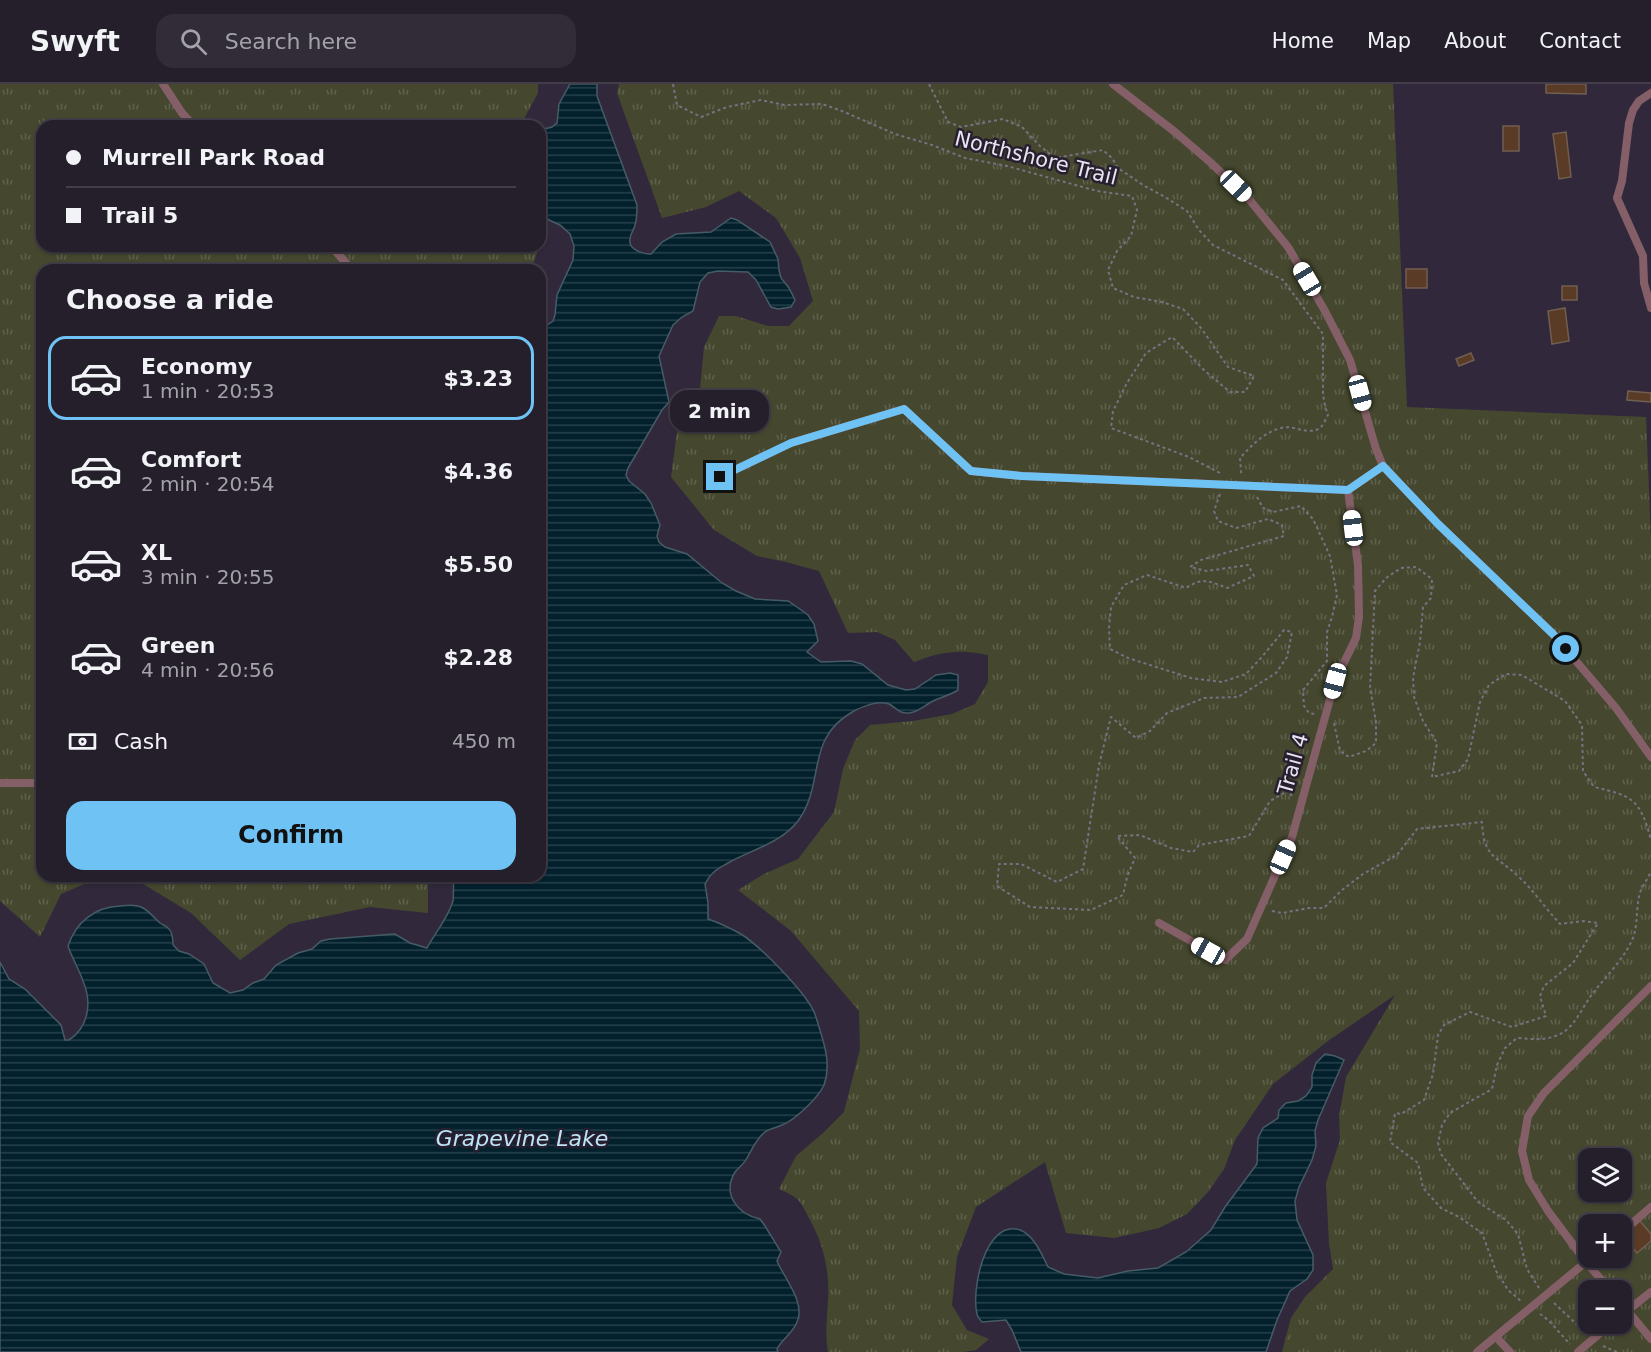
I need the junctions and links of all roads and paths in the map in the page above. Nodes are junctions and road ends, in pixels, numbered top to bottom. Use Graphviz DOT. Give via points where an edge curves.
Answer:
graph roads {
  1 [pos="163,84"];
  2 [pos="674,84"];
  3 [pos="928,84"];
  4 [pos="1113,84"];
  5 [pos="1651,93"];
  6 [pos="188,120"];
  7 [pos="336,252"];
  8 [pos="347,264"];
  9 [pos="1651,308"];
  10 [pos="1383,466"];
  11 [pos="720,477"];
  12 [pos="1221,485"];
  13 [pos="1250,486"];
  14 [pos="1348,490"];
  15 [pos="1326,716"];
  16 [pos="1651,758"];
  17 [pos="0,783"];
  18 [pos="36,783"];
  19 [pos="1299,810"];
  20 [pos="1651,840"];
  21 [pos="1266,905"];
  22 [pos="1159,923"];
  23 [pos="1651,986"];
  24 [pos="1651,1207"];
  25 [pos="1632,1223"];
  26 [pos="1578,1247"];
  27 [pos="1579,1268"];
  28 [pos="1651,1292"];
  29 [pos="1632,1304"];
  30 [pos="1531,1308"];
  31 [pos="1632,1319"];
  32 [pos="1599,1334"];
  33 [pos="1496,1337"];
  34 [pos="1651,1339"];
  35 [pos="1477,1352"];
  36 [pos="1510,1352"];
  37 [pos="1579,1352"];
  1 -- 6 [label="lane"];
  2 -- 12 [label="path, Northshore Trail" via="677,105 701,117 761,100 784,105 822,104 965,159 1132,196 1137,210 1131,236 1117,251 1108,270 1113,288 1183,309 1228,367 1254,376 1245,392 1230,392 1172,337 1146,353 1113,411 1111,428 1189,457 1223,475"];
  3 -- 13 [label="path, Northshore Trail" via="948,122 961,127 1003,119 1022,127 1055,158 1102,150 1118,168 1186,211 1213,245 1283,280 1323,334 1323,394 1328,415 1321,427 1311,432 1282,427 1257,439 1240,458 1241,472"];
  4 -- 10 [label="lane" via="1210,162 1248,198 1288,247 1350,360"];
  5 -- 9 [label="lane" via="1633,110 1617,198 1643,256 1644,283"];
  7 -- 8 [label="lane"];
  10 -- 14 [label="lane"];
  10 -- 16 [label="lane" via="1553,634 1616,708"];
  11 -- 12 [label="lane" via="791,443 904,409 971,471"];
  12 -- 13 [label="lane"];
  12 -- 19 [label="path" via="1214,511 1218,521 1236,528 1268,519 1282,525 1284,536 1201,560 1190,567 1207,572 1248,565 1254,576 1227,588 1198,580 1186,588 1147,575 1124,585 1111,607 1110,650 1191,678 1222,682 1246,674 1284,630 1292,633 1287,657 1276,673 1238,697 1204,698 1188,704 1167,713 1150,731 1136,738 1111,717 1099,765 1083,869 1057,882 1021,864 999,864 997,886 1030,907 1091,910 1123,895 1135,858 1117,836 1140,835 1193,852 1199,845 1249,836 1270,801 1289,790"];
  13 -- 14 [label="lane"];
  13 -- 15 [label="path, Northshore Trail" via="1263,508 1273,512 1301,506 1313,519 1330,556 1337,595 1327,632 1327,661 1303,690 1304,706 1309,713"];
  14 -- 15 [label="lane, Trail 4" via="1358,565 1359,617 1356,638 1335,681"];
  15 -- 19 [label="lane, Trail 4"];
  15 -- 20 [label="path, Northshore Trail" via="1332,717 1337,728 1340,752 1349,757 1366,751 1376,742 1370,688 1375,591 1401,568 1416,567 1432,579 1431,598 1423,607 1413,678 1414,697 1437,743 1431,777 1458,771 1468,759 1480,702 1489,685 1506,674 1522,675 1565,701 1582,725 1583,771 1594,787 1633,800"];
  17 -- 18 [label="lane"];
  19 -- 22 [label="lane, Trail 4" via="1292,837 1247,939 1225,960"];
  21 -- 30 [label="path" via="1282,913 1323,908 1363,874 1396,855 1417,829 1482,822 1483,840 1493,858 1518,877 1560,924 1598,923 1574,963 1544,986 1540,996 1546,1016 1512,1027 1470,1012 1444,1025 1438,1035 1433,1074 1424,1100 1401,1114 1395,1113 1390,1142 1418,1164 1423,1188 1441,1208 1482,1233 1496,1271 1508,1290"];
  23 -- 26 [label="lane" via="1544,1093 1528,1116 1522,1151 1529,1180 1548,1211"];
  24 -- 25 [label="lane"];
  27 -- 30 [label="lane"];
  28 -- 29 [label="lane"];
  30 -- 33 [label="lane"];
  30 -- 37 [label="path"];
  31 -- 34 [label="lane"];
  32 -- 37 [label="lane"];
  33 -- 35 [label="lane"];
  33 -- 36 [label="lane"];
}
